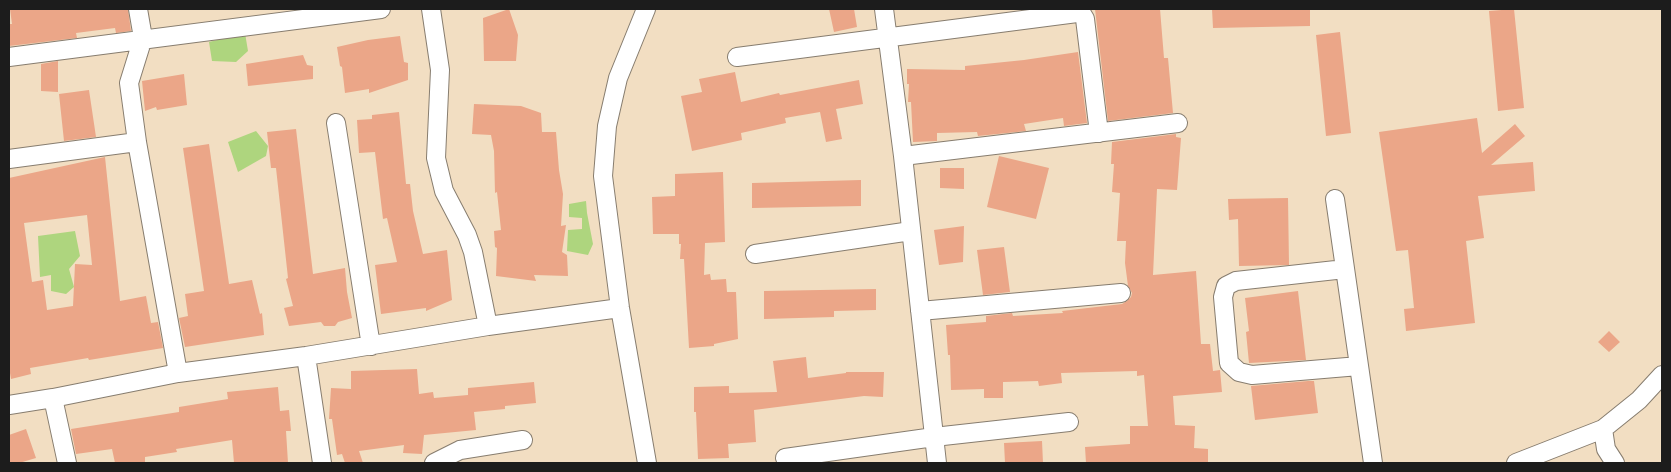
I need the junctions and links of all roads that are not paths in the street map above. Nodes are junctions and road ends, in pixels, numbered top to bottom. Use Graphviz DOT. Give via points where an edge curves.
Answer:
graph roads {
  1 [pos="138,9"];
  2 [pos="380,9"];
  3 [pos="431,9"];
  4 [pos="646,9"];
  5 [pos="884,9"];
  6 [pos="888,37"];
  7 [pos="143,38"];
  8 [pos="9,56"];
  9 [pos="737,56"];
  10 [pos="336,123"];
  11 [pos="1178,124"];
  12 [pos="1099,132"];
  13 [pos="137,142"];
  14 [pos="903,156"];
  15 [pos="9,159"];
  16 [pos="1335,200"];
  17 [pos="910,231"];
  18 [pos="755,254"];
  19 [pos="1345,269"];
  20 [pos="1121,293"];
  21 [pos="620,308"];
  22 [pos="920,311"];
  23 [pos="488,326"];
  24 [pos="371,346"];
  25 [pos="306,356"];
  26 [pos="1359,366"];
  27 [pos="178,373"];
  28 [pos="1662,375"];
  29 [pos="53,398"];
  30 [pos="9,405"];
  31 [pos="1069,422"];
  32 [pos="1603,429"];
  33 [pos="934,437"];
  34 [pos="523,440"];
  35 [pos="784,458"];
  36 [pos="67,463"];
  37 [pos="322,463"];
  38 [pos="434,463"];
  39 [pos="647,463"];
  40 [pos="937,463"];
  41 [pos="1373,463"];
  42 [pos="1516,463"];
  43 [pos="1615,463"];
  1 -- 7 [label="street"];
  2 -- 7 [label="street"];
  3 -- 23 [label="street" via="440,70 436,158 444,191 474,252"];
  4 -- 21 [label="street" via="618,78 607,126 603,176"];
  5 -- 6 [label="street"];
  6 -- 9 [label="street"];
  6 -- 12 [label="street" via="1082,14"];
  6 -- 14 [label="street"];
  7 -- 8 [label="street"];
  7 -- 13 [label="street" via="130,82"];
  10 -- 24 [label="street"];
  11 -- 12 [label="street"];
  12 -- 14 [label="street"];
  13 -- 15 [label="street"];
  13 -- 27 [label="street"];
  14 -- 17 [label="street"];
  16 -- 19 [label="street"];
  17 -- 18 [label="street"];
  17 -- 22 [label="street"];
  19 -- 26 [label="street"];
  19 -- 26 [label="street" via="1236,280 1226,286 1223,297 1229,363 1239,372 1252,376"];
  20 -- 22 [label="street"];
  21 -- 23 [label="street"];
  21 -- 39 [label="street"];
  22 -- 33 [label="street"];
  23 -- 24 [label="street"];
  24 -- 25 [label="street"];
  25 -- 27 [label="street"];
  25 -- 37 [label="street"];
  26 -- 41 [label="street"];
  27 -- 29 [label="street"];
  28 -- 32 [label="street" via="1639,400"];
  29 -- 30 [label="street"];
  29 -- 36 [label="street"];
  31 -- 33 [label="street"];
  32 -- 42 [label="street"];
  32 -- 43 [label="street" via="1606,449"];
  33 -- 35 [label="street"];
  33 -- 40 [label="street"];
  34 -- 38 [label="street" via="460,450"];
}
